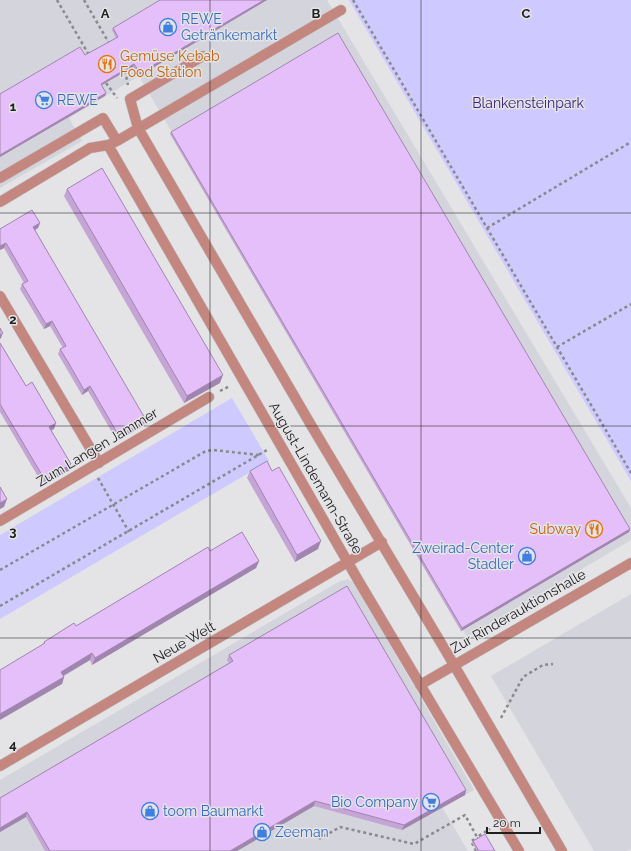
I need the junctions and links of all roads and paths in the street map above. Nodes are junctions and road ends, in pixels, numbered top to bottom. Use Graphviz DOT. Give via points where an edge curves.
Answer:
graph roads {
  1 [pos="57,0"];
  2 [pos="84,0"];
  3 [pos="353,0"];
  4 [pos="341,10"];
  5 [pos="110,44"];
  6 [pos="89,55"];
  7 [pos="202,56"];
  8 [pos="138,128"];
  9 [pos="631,142"];
  10 [pos="113,143"];
  11 [pos="0,178"];
  12 [pos="0,202"];
  13 [pos="487,228"];
  14 [pos="0,296"];
  15 [pos="631,304"];
  16 [pos="557,347"];
  17 [pos="209,397"];
  18 [pos="268,450"];
  19 [pos="260,455"];
  20 [pos="95,465"];
  21 [pos="631,473"];
  22 [pos="113,504"];
  23 [pos="0,521"];
  24 [pos="129,532"];
  25 [pos="382,542"];
  26 [pos="348,561"];
  27 [pos="631,563"];
  28 [pos="0,570"];
  29 [pos="0,606"];
  30 [pos="553,664"];
  31 [pos="454,665"];
  32 [pos="420,685"];
  33 [pos="501,718"];
  34 [pos="0,766"];
  35 [pos="490,829"];
  36 [pos="478,837"];
  37 [pos="319,839"];
  38 [pos="480,842"];
  39 [pos="476,851"];
  40 [pos="519,851"];
  41 [pos="562,851"];
  1 -- 6 [label="path"];
  2 -- 5 [label="path"];
  3 -- 13 [label="path"];
  4 -- 8 [label="street"];
  7 -- 8 [label="street, August-Lindemann-Straße" via="130,99"];
  8 -- 10 [label="street"];
  8 -- 25 [label="street, August-Lindemann-Straße"];
  9 -- 13 [label="path"];
  10 -- 11 [label="street, August-Lindemann-Straße" via="103,118"];
  10 -- 12 [label="street" via="90,148"];
  10 -- 26 [label="street, August-Lindemann-Straße"];
  13 -- 16 [label="path"];
  14 -- 20 [label="street"];
  15 -- 16 [label="path"];
  16 -- 21 [label="path"];
  17 -- 20 [label="street, Zum Langen Jammer"];
  18 -- 19 [label="path"];
  19 -- 22 [label="path" via="206,451"];
  19 -- 24 [label="path"];
  20 -- 22 [label="path"];
  20 -- 23 [label="street, Zum Langen Jammer"];
  22 -- 24 [label="path"];
  22 -- 28 [label="path"];
  24 -- 29 [label="path"];
  25 -- 26 [label="street, Neue Welt"];
  25 -- 31 [label="street, August-Lindemann-Straße"];
  26 -- 32 [label="street, August-Lindemann-Straße"];
  26 -- 34 [label="street, Neue Welt"];
  27 -- 31 [label="street, Zur Rinderauktionshalle"];
  30 -- 33 [label="path" via="543,665 523,677"];
  31 -- 32 [label="street, Zur Rinderauktionshalle"];
  31 -- 41 [label="street, August-Lindemann-Straße"];
  32 -- 40 [label="street, August-Lindemann-Straße"];
  35 -- 36 [label="path"];
  36 -- 37 [label="path" via="465,815 414,844 340,827"];
  36 -- 38 [label="path"];
  36 -- 39 [label="path" via="471,841"];
}
